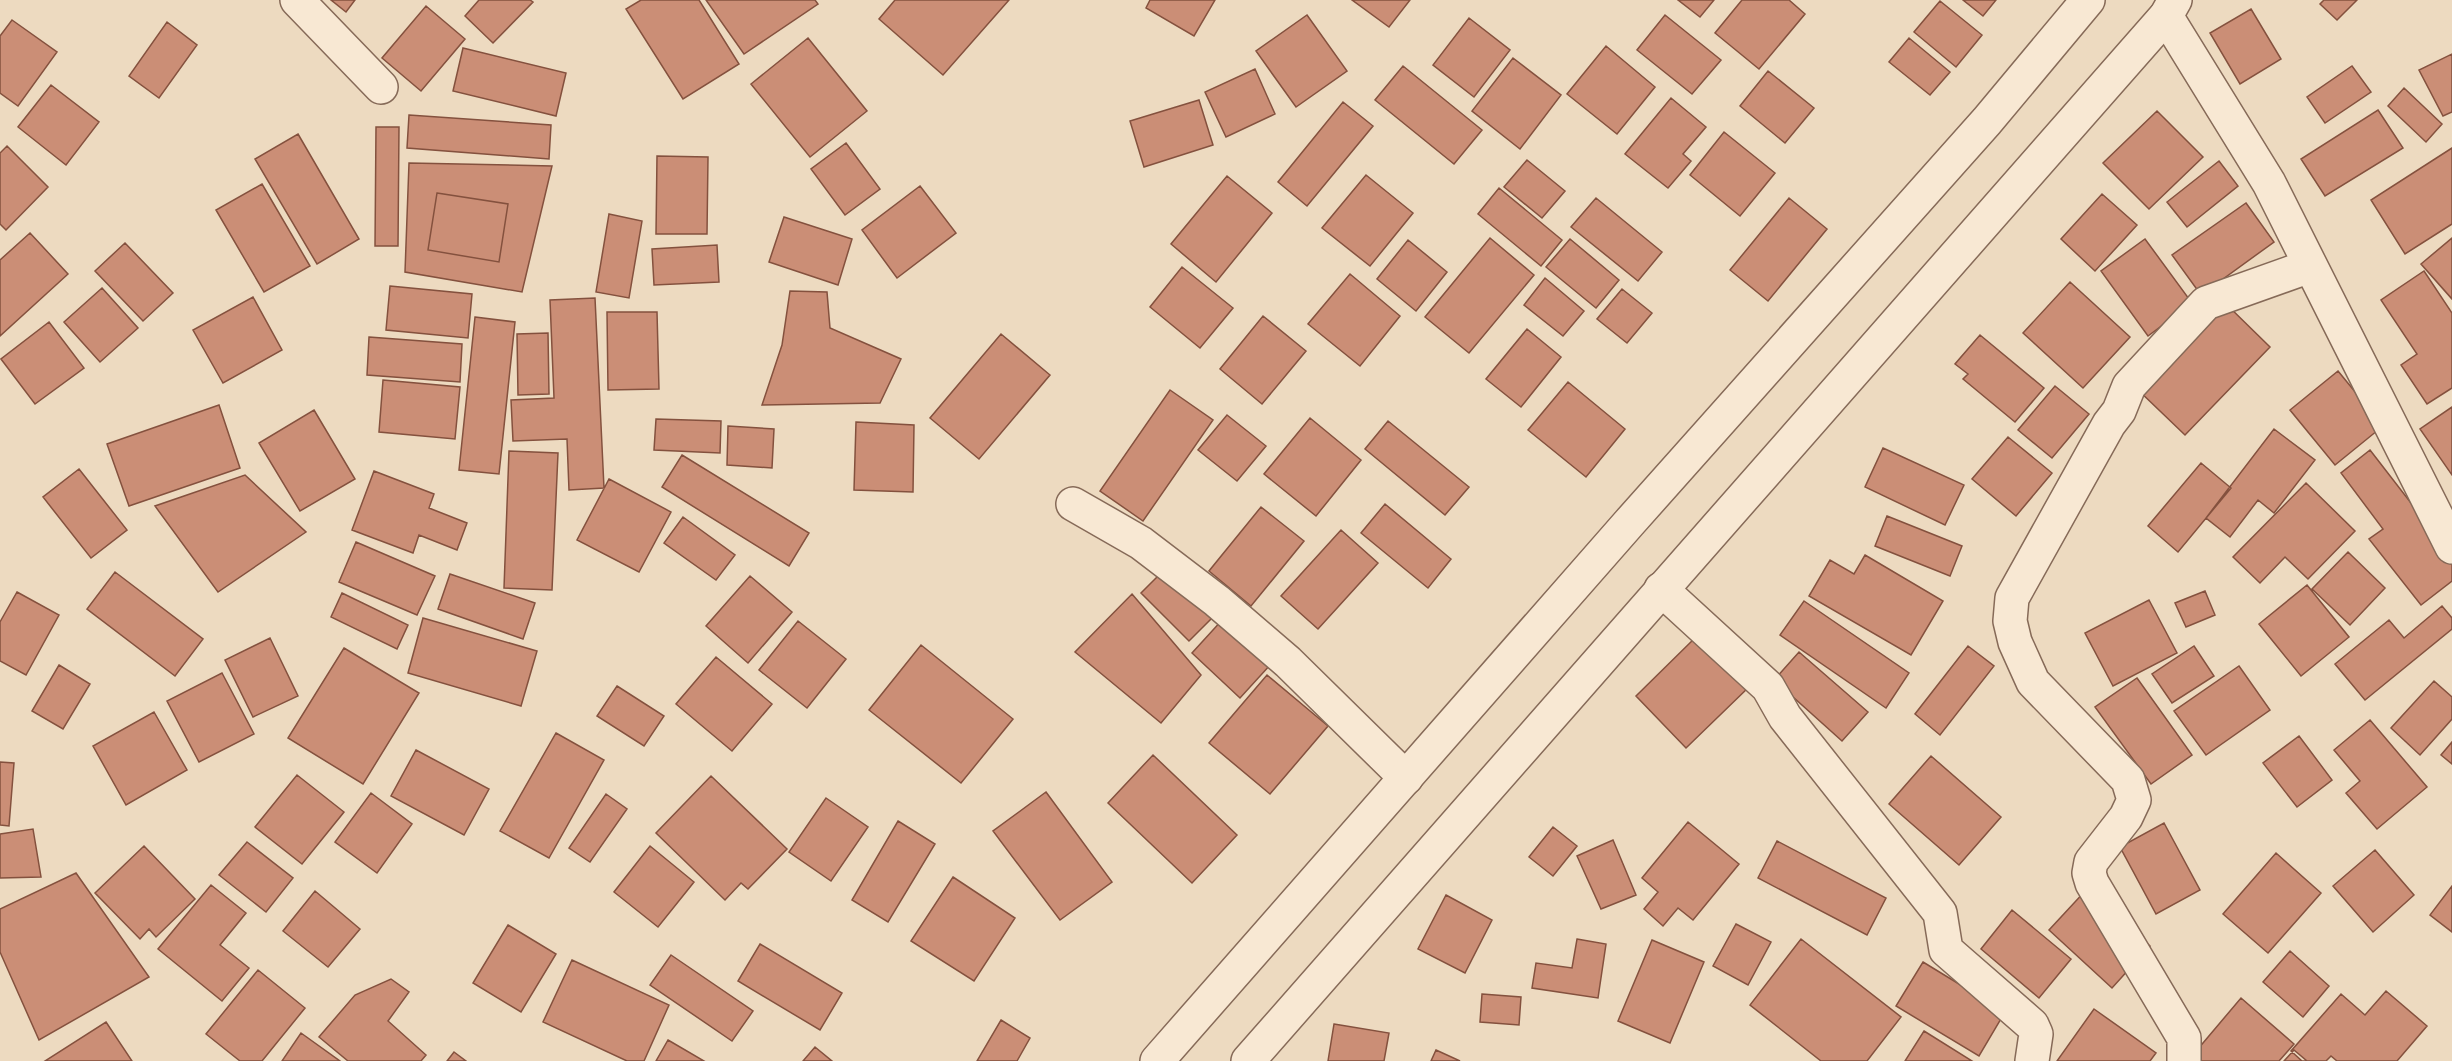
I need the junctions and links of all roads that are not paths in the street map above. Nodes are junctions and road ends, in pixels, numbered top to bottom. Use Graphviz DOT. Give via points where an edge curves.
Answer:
graph roads {
  1 [pos="297,0"];
  2 [pos="2088,0"];
  3 [pos="2170,8"];
  4 [pos="381,87"];
  5 [pos="2310,266"];
  6 [pos="1073,504"];
  7 [pos="2452,547"];
  8 [pos="1661,589"];
  9 [pos="1406,778"];
  10 [pos="1157,1061"];
  11 [pos="1248,1061"];
  12 [pos="2032,1061"];
  13 [pos="2184,1061"];
  1 -- 4 [label="street"];
  2 -- 9 [label="street" via="1987,121"];
  3 -- 5 [label="street" via="2269,183"];
  3 -- 8 [label="street"];
  5 -- 7 [label="street"];
  5 -- 13 [label="street" via="2206,303 2129,386 2119,411 2012,598 2010,621 2015,642 2033,682 2128,780 2134,800 2126,817 2091,862 2089,873 2184,1038"];
  6 -- 9 [label="street" via="1141,543 1217,601 1288,662"];
  8 -- 11 [label="street"];
  8 -- 12 [label="street" via="1768,687 1785,717 1940,913 1946,950 2032,1025 2036,1034"];
  9 -- 10 [label="street"];
}
